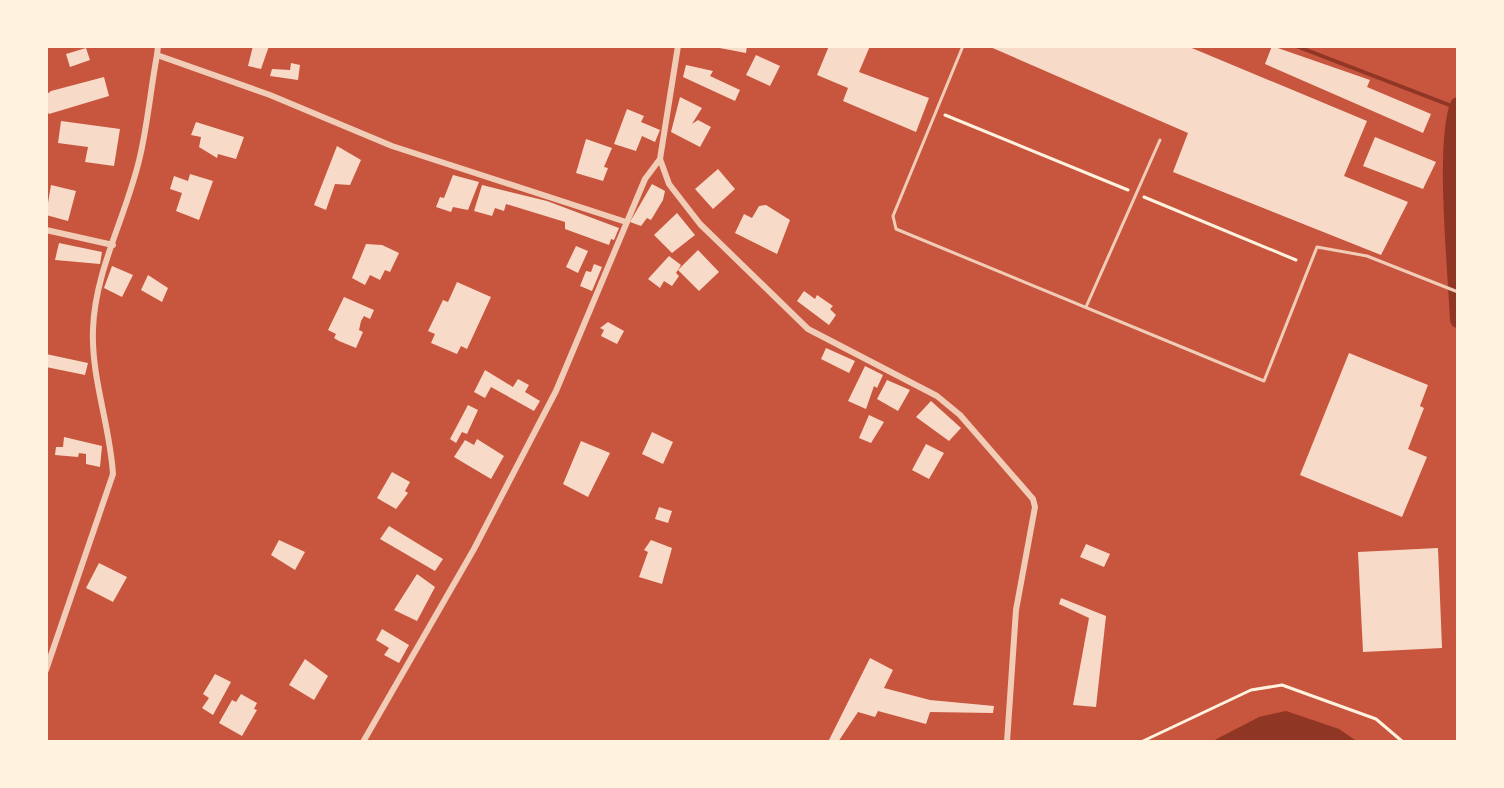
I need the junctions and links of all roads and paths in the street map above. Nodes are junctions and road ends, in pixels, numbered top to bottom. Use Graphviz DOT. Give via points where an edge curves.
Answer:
graph roads {
  1 [pos="158,46"];
  2 [pos="678,46"];
  3 [pos="963,46"];
  4 [pos="157,55"];
  5 [pos="945,115"];
  6 [pos="1160,140"];
  7 [pos="660,159"];
  8 [pos="1128,190"];
  9 [pos="1140,195"];
  10 [pos="626,222"];
  11 [pos="46,230"];
  12 [pos="113,245"];
  13 [pos="1296,260"];
  14 [pos="1458,292"];
  15 [pos="1086,307"];
  16 [pos="46,670"];
  17 [pos="363,742"];
  18 [pos="1007,742"];
  19 [pos="1141,742"];
  20 [pos="1403,742"];
  1 -- 4 [label="street"];
  2 -- 7 [label="street"];
  3 -- 15 [label="lane" via="892,224"];
  4 -- 10 [label="street" via="392,146"];
  4 -- 12 [label="street" via="141,153"];
  5 -- 8 [label="path"];
  6 -- 15 [label="lane"];
  7 -- 10 [label="street"];
  7 -- 18 [label="street" via="669,184 700,224 808,329 937,396 1033,499 1011,647"];
  9 -- 13 [label="path"];
  10 -- 17 [label="street" via="556,391 474,549"];
  11 -- 12 [label="street"];
  12 -- 16 [label="street" via="98,290 93,358 113,474"];
  14 -- 15 [label="lane" via="1367,256 1317,247 1264,381"];
  19 -- 20 [label="path" via="1251,690 1282,685 1376,719"];
}
